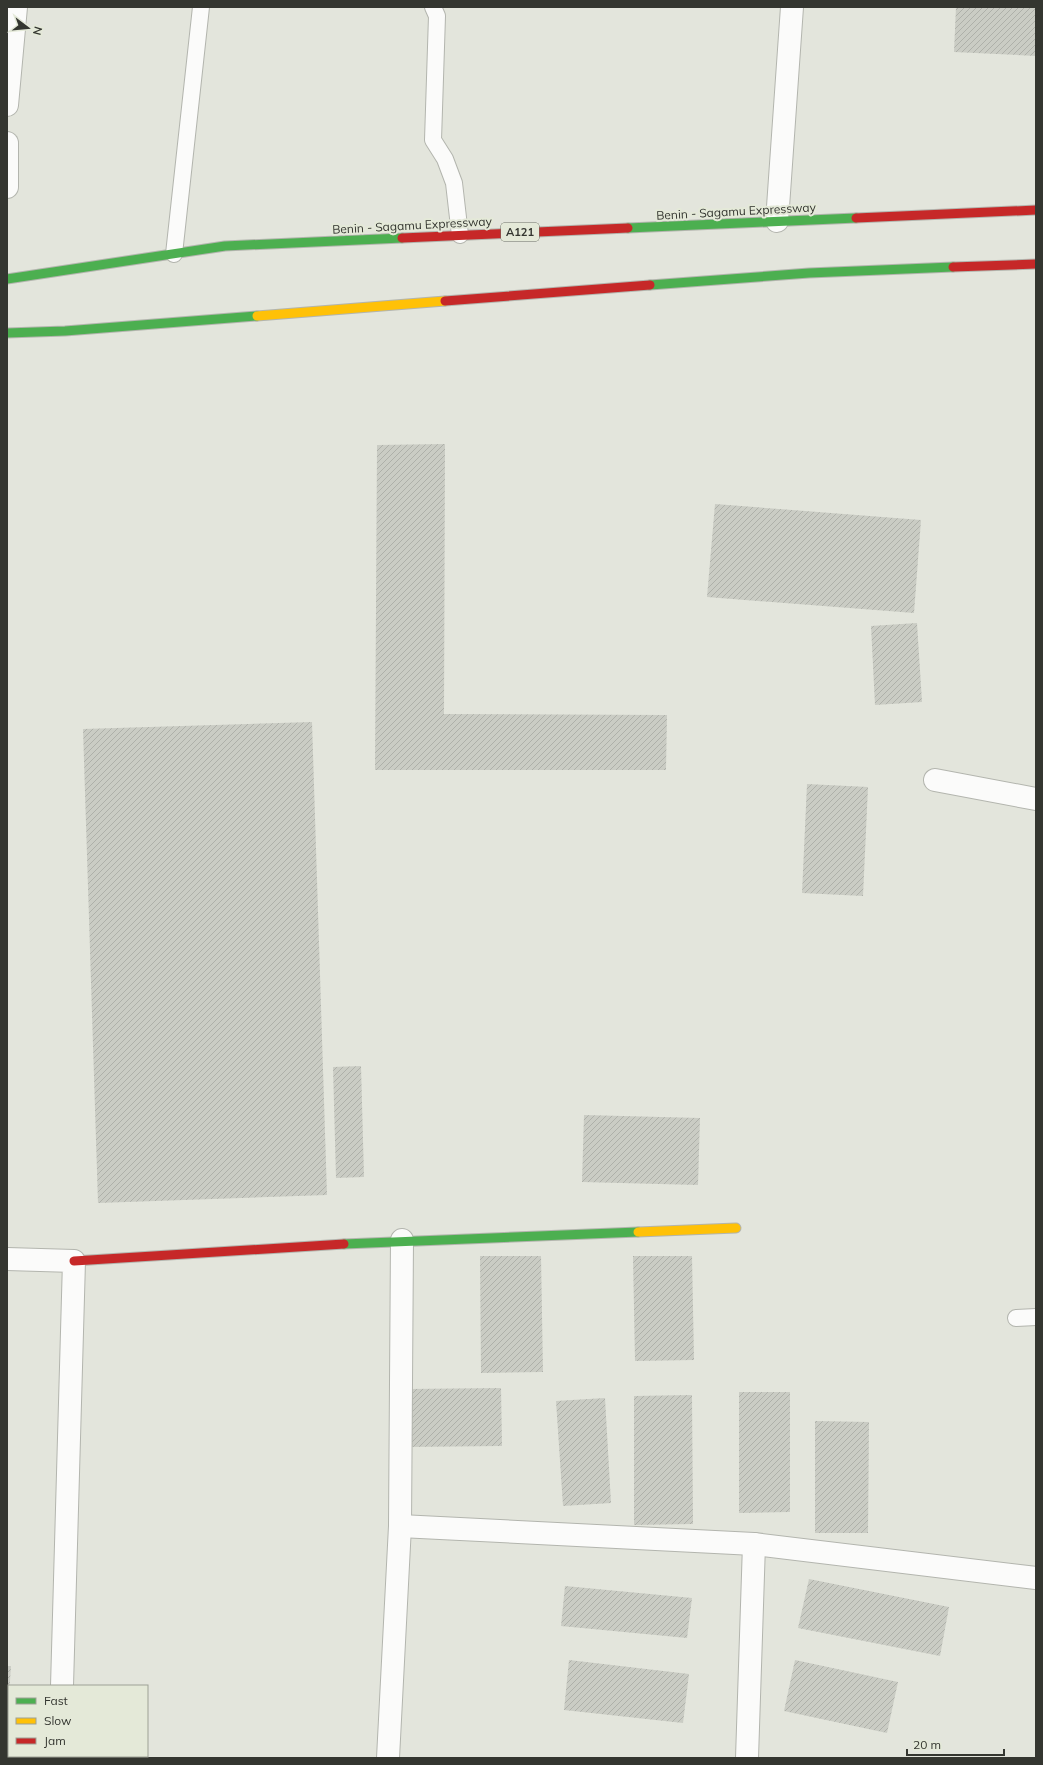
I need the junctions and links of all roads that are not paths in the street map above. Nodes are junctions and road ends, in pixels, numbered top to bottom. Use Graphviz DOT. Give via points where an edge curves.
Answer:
graph roads {
  1 [pos="16,7"];
  2 [pos="201,7"];
  3 [pos="433,7"];
  4 [pos="792,7"];
  5 [pos="7,105"];
  6 [pos="7,143"];
  7 [pos="7,187"];
  8 [pos="1036,210"];
  9 [pos="777,221"];
  10 [pos="460,235"];
  11 [pos="174,254"];
  12 [pos="1036,264"];
  13 [pos="7,279"];
  14 [pos="7,333"];
  15 [pos="934,780"];
  16 [pos="1036,799"];
  17 [pos="736,1228"];
  18 [pos="402,1240"];
  19 [pos="7,1259"];
  20 [pos="74,1261"];
  21 [pos="1016,1318"];
  22 [pos="1036,1318"];
  23 [pos="400,1526"];
  24 [pos="754,1544"];
  25 [pos="1036,1578"];
  26 [pos="62,1685"];
  27 [pos="388,1758"];
  28 [pos="747,1758"];
  1 -- 5 [label="street"];
  2 -- 11 [label="lane"];
  3 -- 10 [label="lane" via="437,16 433,140 445,159 454,183"];
  4 -- 9 [label="street"];
  6 -- 7 [label="street"];
  8 -- 9 [label="main road, Benin - Sagamu Expressway / A121"];
  9 -- 10 [label="main road, Benin - Sagamu Expressway / A121"];
  10 -- 11 [label="main road, Benin - Sagamu Expressway / A121" via="225,246"];
  11 -- 13 [label="main road, Benin - Sagamu Expressway / A121"];
  12 -- 14 [label="main road" via="809,273 65,331"];
  15 -- 16 [label="street"];
  17 -- 18 [label="main road"];
  18 -- 20 [label="main road"];
  18 -- 23 [label="street"];
  19 -- 20 [label="street"];
  20 -- 26 [label="street"];
  21 -- 22 [label="lane"];
  23 -- 24 [label="street"];
  23 -- 27 [label="street"];
  24 -- 25 [label="street"];
  24 -- 28 [label="street"];
}
